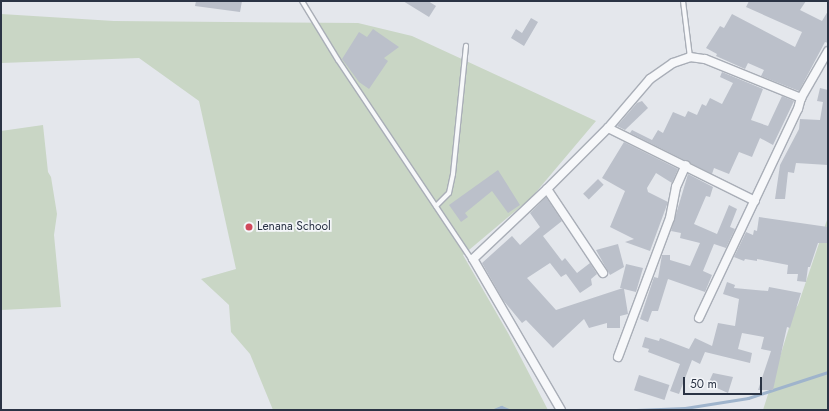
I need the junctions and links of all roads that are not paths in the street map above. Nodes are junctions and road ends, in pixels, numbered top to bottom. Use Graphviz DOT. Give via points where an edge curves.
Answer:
graph roads {
  1 [pos="302,1"];
  2 [pos="683,1"];
  3 [pos="466,46"];
  4 [pos="828,52"];
  5 [pos="690,57"];
  6 [pos="801,98"];
  7 [pos="608,128"];
  8 [pos="686,165"];
  9 [pos="547,189"];
  10 [pos="755,201"];
  11 [pos="436,206"];
  12 [pos="472,260"];
  13 [pos="603,273"];
  14 [pos="699,318"];
  15 [pos="618,357"];
  16 [pos="561,410"];
  1 -- 11 [label="lane" via="334,54"];
  2 -- 5 [label="lane"];
  3 -- 11 [label="lane" via="453,174 449,192"];
  4 -- 6 [label="street"];
  5 -- 6 [label="street" via="705,60"];
  5 -- 7 [label="street" via="673,64 650,79"];
  6 -- 10 [label="street"];
  7 -- 8 [label="street"];
  7 -- 9 [label="street"];
  8 -- 10 [label="street"];
  8 -- 15 [label="street" via="676,187 670,218"];
  9 -- 12 [label="street"];
  9 -- 13 [label="street"];
  10 -- 14 [label="street"];
  11 -- 12 [label="lane"];
  12 -- 16 [label="street"];
}
